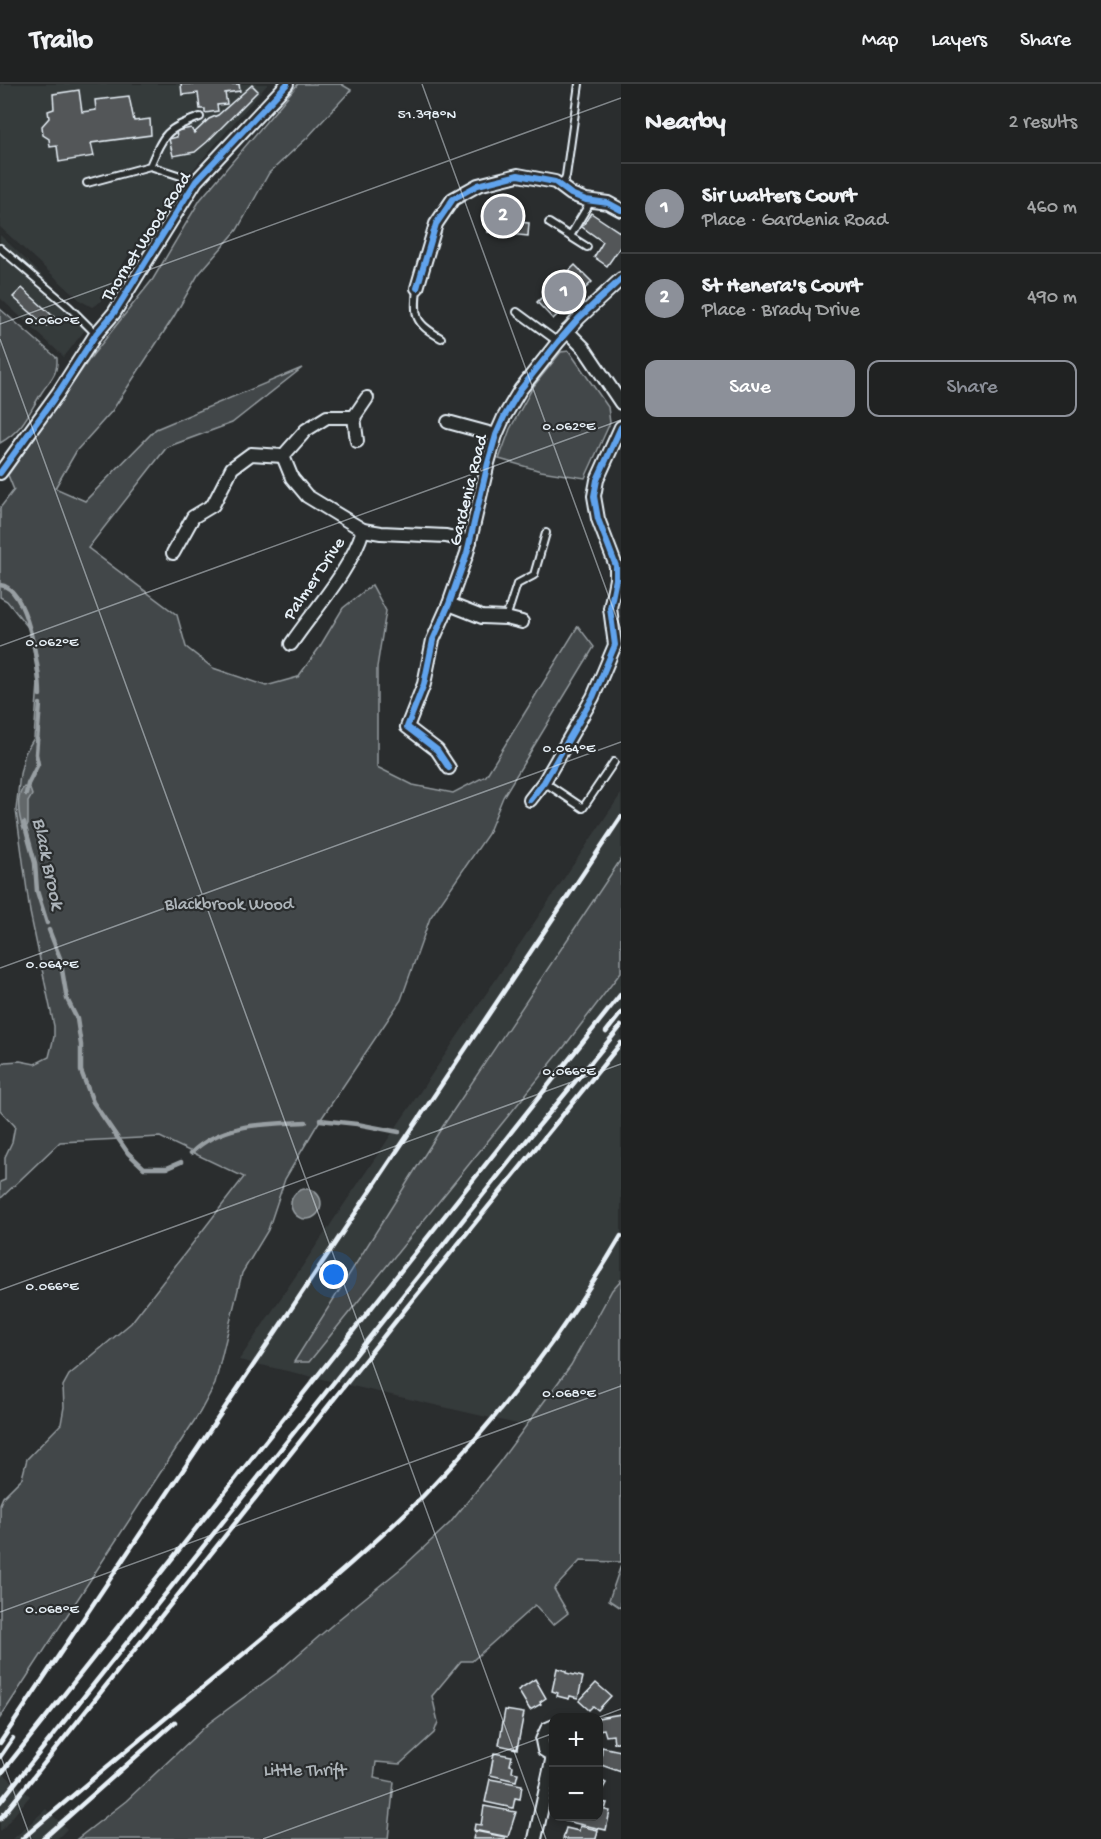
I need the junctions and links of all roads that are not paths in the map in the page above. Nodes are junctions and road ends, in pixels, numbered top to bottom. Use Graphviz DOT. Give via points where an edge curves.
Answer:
graph roads {
  1 [pos="287,84"];
  2 [pos="579,84"];
  3 [pos="200,117"];
  4 [pos="150,166"];
  5 [pos="196,181"];
  6 [pos="87,183"];
  7 [pos="562,188"];
  8 [pos="592,201"];
  9 [pos="621,210"];
  10 [pos="549,223"];
  11 [pos="570,236"];
  12 [pos="587,247"];
  13 [pos="0,248"];
  14 [pos="621,279"];
  15 [pos="417,288"];
  16 [pos="517,312"];
  17 [pos="567,331"];
  18 [pos="96,334"];
  19 [pos="441,338"];
  20 [pos="558,342"];
  21 [pos="367,398"];
  22 [pos="621,403"];
  23 [pos="354,417"];
  24 [pos="448,422"];
  25 [pos="621,427"];
  26 [pos="496,435"];
  27 [pos="357,441"];
  28 [pos="616,451"];
  29 [pos="283,456"];
  30 [pos="0,473"];
  31 [pos="363,530"];
  32 [pos="546,533"];
  33 [pos="470,542"];
  34 [pos="173,553"];
  35 [pos="618,565"];
  36 [pos="449,604"];
  37 [pos="507,618"];
  38 [pos="522,622"];
  39 [pos="291,644"];
  40 [pos="614,762"];
  41 [pos="449,768"];
  42 [pos="544,782"];
  43 [pos="530,800"];
  44 [pos="549,1728"];
  45 [pos="549,1753"];
  46 [pos="551,1767"];
  47 [pos="535,1839"];
  1 -- 5 [label="street, Thornet Wood Road"];
  2 -- 7 [label="lane"];
  3 -- 4 [label="lane" via="170,130"];
  4 -- 5 [label="lane"];
  4 -- 6 [label="lane"];
  5 -- 18 [label="street, Thornet Wood Road" via="114,312"];
  7 -- 8 [label="street"];
  7 -- 15 [label="street" via="555,182 518,175 478,185 453,199 436,224"];
  8 -- 9 [label="street"];
  8 -- 11 [label="lane"];
  10 -- 11 [label="lane"];
  11 -- 12 [label="lane"];
  13 -- 18 [label="lane"];
  14 -- 17 [label="street, Gardenia Road"];
  15 -- 19 [label="lane" via="415,310 422,327"];
  16 -- 20 [label="lane"];
  17 -- 20 [label="street, Gardenia Road"];
  17 -- 22 [label="street" via="584,348"];
  18 -- 30 [label="street, Thornet Wood Road"];
  20 -- 26 [label="street, Gardenia Road" via="520,390"];
  21 -- 23 [label="street"];
  23 -- 27 [label="street"];
  23 -- 29 [label="street" via="327,417 306,430"];
  24 -- 26 [label="street, Gardenia Road"];
  25 -- 28 [label="street"];
  26 -- 33 [label="street, Gardenia Road"];
  28 -- 35 [label="street" via="595,486 594,496 598,519"];
  29 -- 31 [label="street" via="292,478 307,496"];
  29 -- 34 [label="street" via="251,454 232,468 213,505 193,517"];
  31 -- 33 [label="street" via="446,536"];
  31 -- 39 [label="street, Palmer Drive" via="340,574"];
  32 -- 37 [label="lane" via="534,575 517,584"];
  33 -- 36 [label="street, Gardenia Road"];
  35 -- 42 [label="street" via="610,608 615,645 593,697"];
  36 -- 37 [label="street" via="482,617"];
  36 -- 41 [label="street, Gardenia Road" via="433,640 424,684 407,727 437,750"];
  37 -- 38 [label="street"];
  40 -- 42 [label="lane" via="583,807"];
  42 -- 43 [label="street"];
  44 -- 45 [label="street" via="542,1740"];
  46 -- 47 [label="street"];
}
